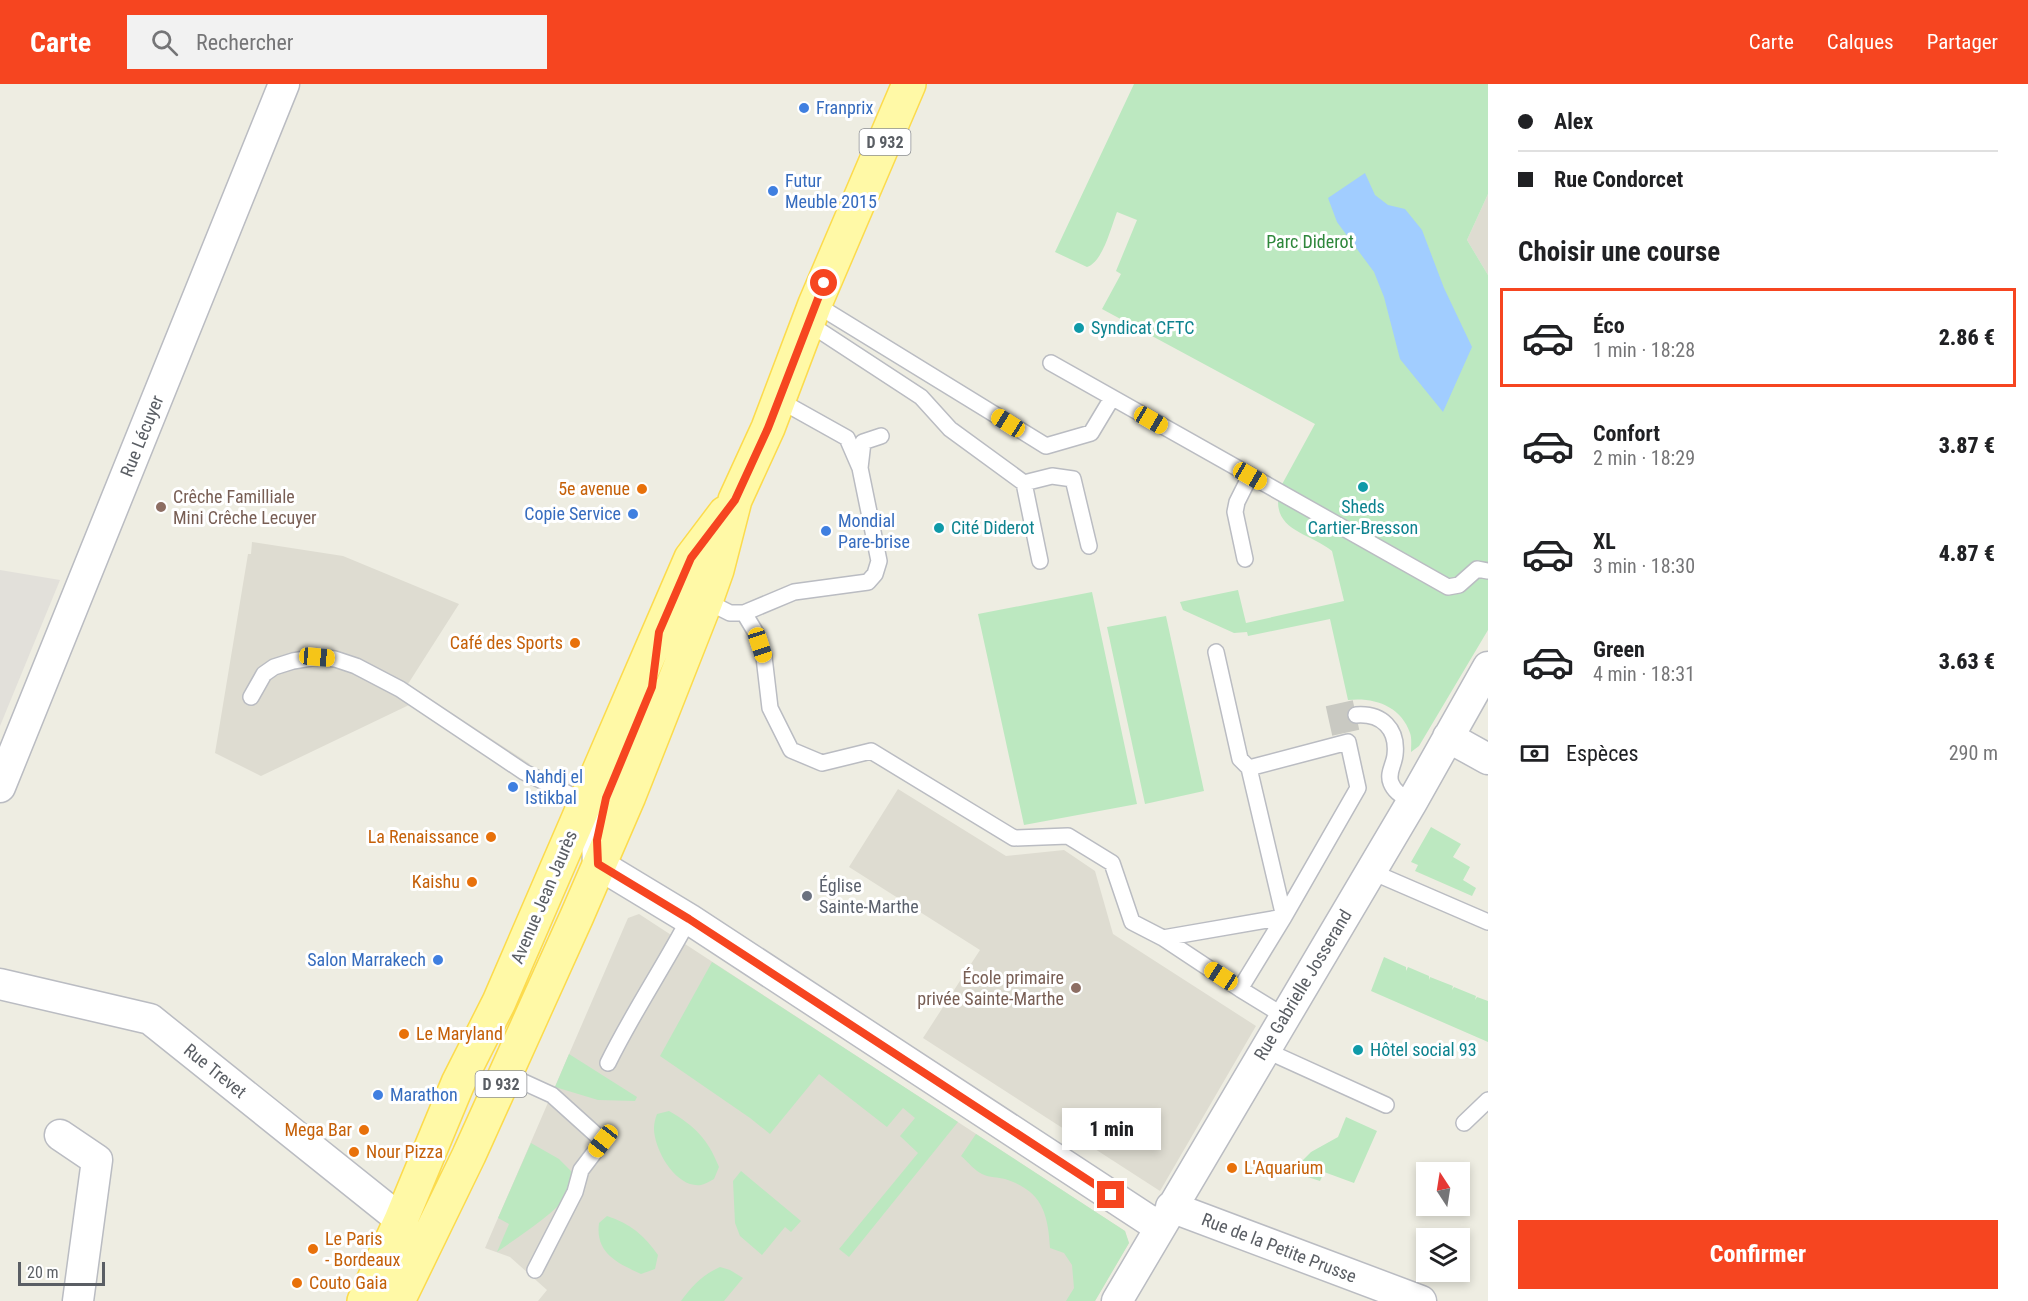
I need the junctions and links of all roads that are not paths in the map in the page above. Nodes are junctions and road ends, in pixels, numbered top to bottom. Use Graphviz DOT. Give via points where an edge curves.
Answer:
graph roads {
  1 [pos="284,84"];
  2 [pos="909,84"];
  3 [pos="812,313"];
  4 [pos="1051,363"];
  5 [pos="1112,398"];
  6 [pos="779,400"];
  7 [pos="881,435"];
  8 [pos="860,468"];
  9 [pos="1250,476"];
  10 [pos="1024,483"];
  11 [pos="735,500"];
  12 [pos="1089,546"];
  13 [pos="1245,559"];
  14 [pos="1040,561"];
  15 [pos="1488,571"];
  16 [pos="706,601"];
  17 [pos="744,614"];
  18 [pos="659,632"];
  19 [pos="1216,652"];
  20 [pos="1488,667"];
  21 [pos="251,696"];
  22 [pos="1356,715"];
  23 [pos="1448,737"];
  24 [pos="1488,759"];
  25 [pos="1249,768"];
  26 [pos="0,787"];
  27 [pos="585,801"];
  28 [pos="1412,802"];
  29 [pos="598,864"];
  30 [pos="1370,872"];
  31 [pos="1284,917"];
  32 [pos="689,919"];
  33 [pos="1488,922"];
  34 [pos="1163,938"];
  35 [pos="0,984"];
  36 [pos="1240,989"];
  37 [pos="1284,1016"];
  38 [pos="1265,1050"];
  39 [pos="608,1063"];
  40 [pos="506,1074"];
  41 [pos="1488,1100"];
  42 [pos="1386,1105"];
  43 [pos="1464,1123"];
  44 [pos="60,1135"];
  45 [pos="1165,1217"];
  46 [pos="401,1220"];
  47 [pos="536,1270"];
  48 [pos="78,1301"];
  49 [pos="364,1301"];
  50 [pos="398,1301"];
  51 [pos="1117,1301"];
  52 [pos="1420,1301"];
  1 -- 26 [label="street, Rue Lécuyer"];
  2 -- 3 [label="main road, Avenue Jean Jaurès / D 932"];
  3 -- 5 [label="lane" via="1046,446 1091,433"];
  3 -- 6 [label="main road, Avenue Jean Jaurès / D 932"];
  3 -- 10 [label="lane" via="921,397 950,429"];
  4 -- 5 [label="lane"];
  5 -- 9 [label="lane"];
  6 -- 8 [label="lane" via="847,438"];
  6 -- 11 [label="main road, Avenue Jean Jaurès / D 932"];
  7 -- 8 [label="lane" via="863,442"];
  8 -- 17 [label="lane" via="879,561 875,574 868,582 794,592"];
  9 -- 13 [label="lane" via="1235,512"];
  9 -- 15 [label="lane" via="1448,587 1459,585 1477,569"];
  10 -- 12 [label="lane" via="1052,476 1073,479"];
  10 -- 14 [label="lane"];
  11 -- 16 [label="main road, Avenue Jean Jaurès / D 932"];
  11 -- 18 [label="main road, Avenue Jean Jaurès / D 932" via="691,558"];
  16 -- 17 [label="lane" via="730,613"];
  16 -- 29 [label="main road, Avenue Jean Jaurès / D 932"];
  17 -- 34 [label="lane" via="764,657 770,708 791,750 822,763 871,751 1014,838 1068,836 1112,863 1132,922"];
  18 -- 27 [label="main road, Avenue Jean Jaurès / D 932"];
  18 -- 29 [label="street" via="652,687 606,798 597,840"];
  19 -- 25 [label="lane" via="1240,759"];
  20 -- 23 [label="street, Rue Gabrielle Josserand"];
  21 -- 27 [label="lane" via="264,674 274,667 317,657 335,659 400,688 524,772"];
  22 -- 28 [label="lane" via="1373,716 1387,723 1395,748 1390,782 1396,792"];
  23 -- 24 [label="street"];
  23 -- 28 [label="street, Rue Gabrielle Josserand"];
  25 -- 31 [label="lane"];
  25 -- 31 [label="lane" via="1348,742 1358,788"];
  27 -- 46 [label="main road, Avenue Jean Jaurès / D 932"];
  28 -- 30 [label="street, Rue Gabrielle Josserand"];
  29 -- 32 [label="street, Rue de la Petite Prusse"];
  29 -- 40 [label="main road, Avenue Jean Jaurès / D 932"];
  30 -- 33 [label="lane"];
  30 -- 37 [label="street, Rue Gabrielle Josserand"];
  31 -- 34 [label="lane"];
  31 -- 36 [label="lane"];
  32 -- 39 [label="lane"];
  32 -- 45 [label="street, Rue de la Petite Prusse"];
  34 -- 36 [label="lane"];
  35 -- 46 [label="street, Rue Trevet" via="150,1018"];
  36 -- 37 [label="lane"];
  37 -- 38 [label="street, Rue Gabrielle Josserand"];
  38 -- 42 [label="lane"];
  38 -- 45 [label="street, Rue Gabrielle Josserand"];
  40 -- 47 [label="lane" via="552,1095 603,1141 581,1170 575,1192"];
  40 -- 50 [label="main road, Avenue Jean Jaurès / D 932"];
  41 -- 43 [label="lane"];
  44 -- 48 [label="street" via="96,1160"];
  45 -- 51 [label="street, Rue Gabrielle Josserand"];
  45 -- 52 [label="street, Rue de la Petite Prusse"];
  46 -- 49 [label="main road, Avenue Jean Jaurès / D 932"];
}
